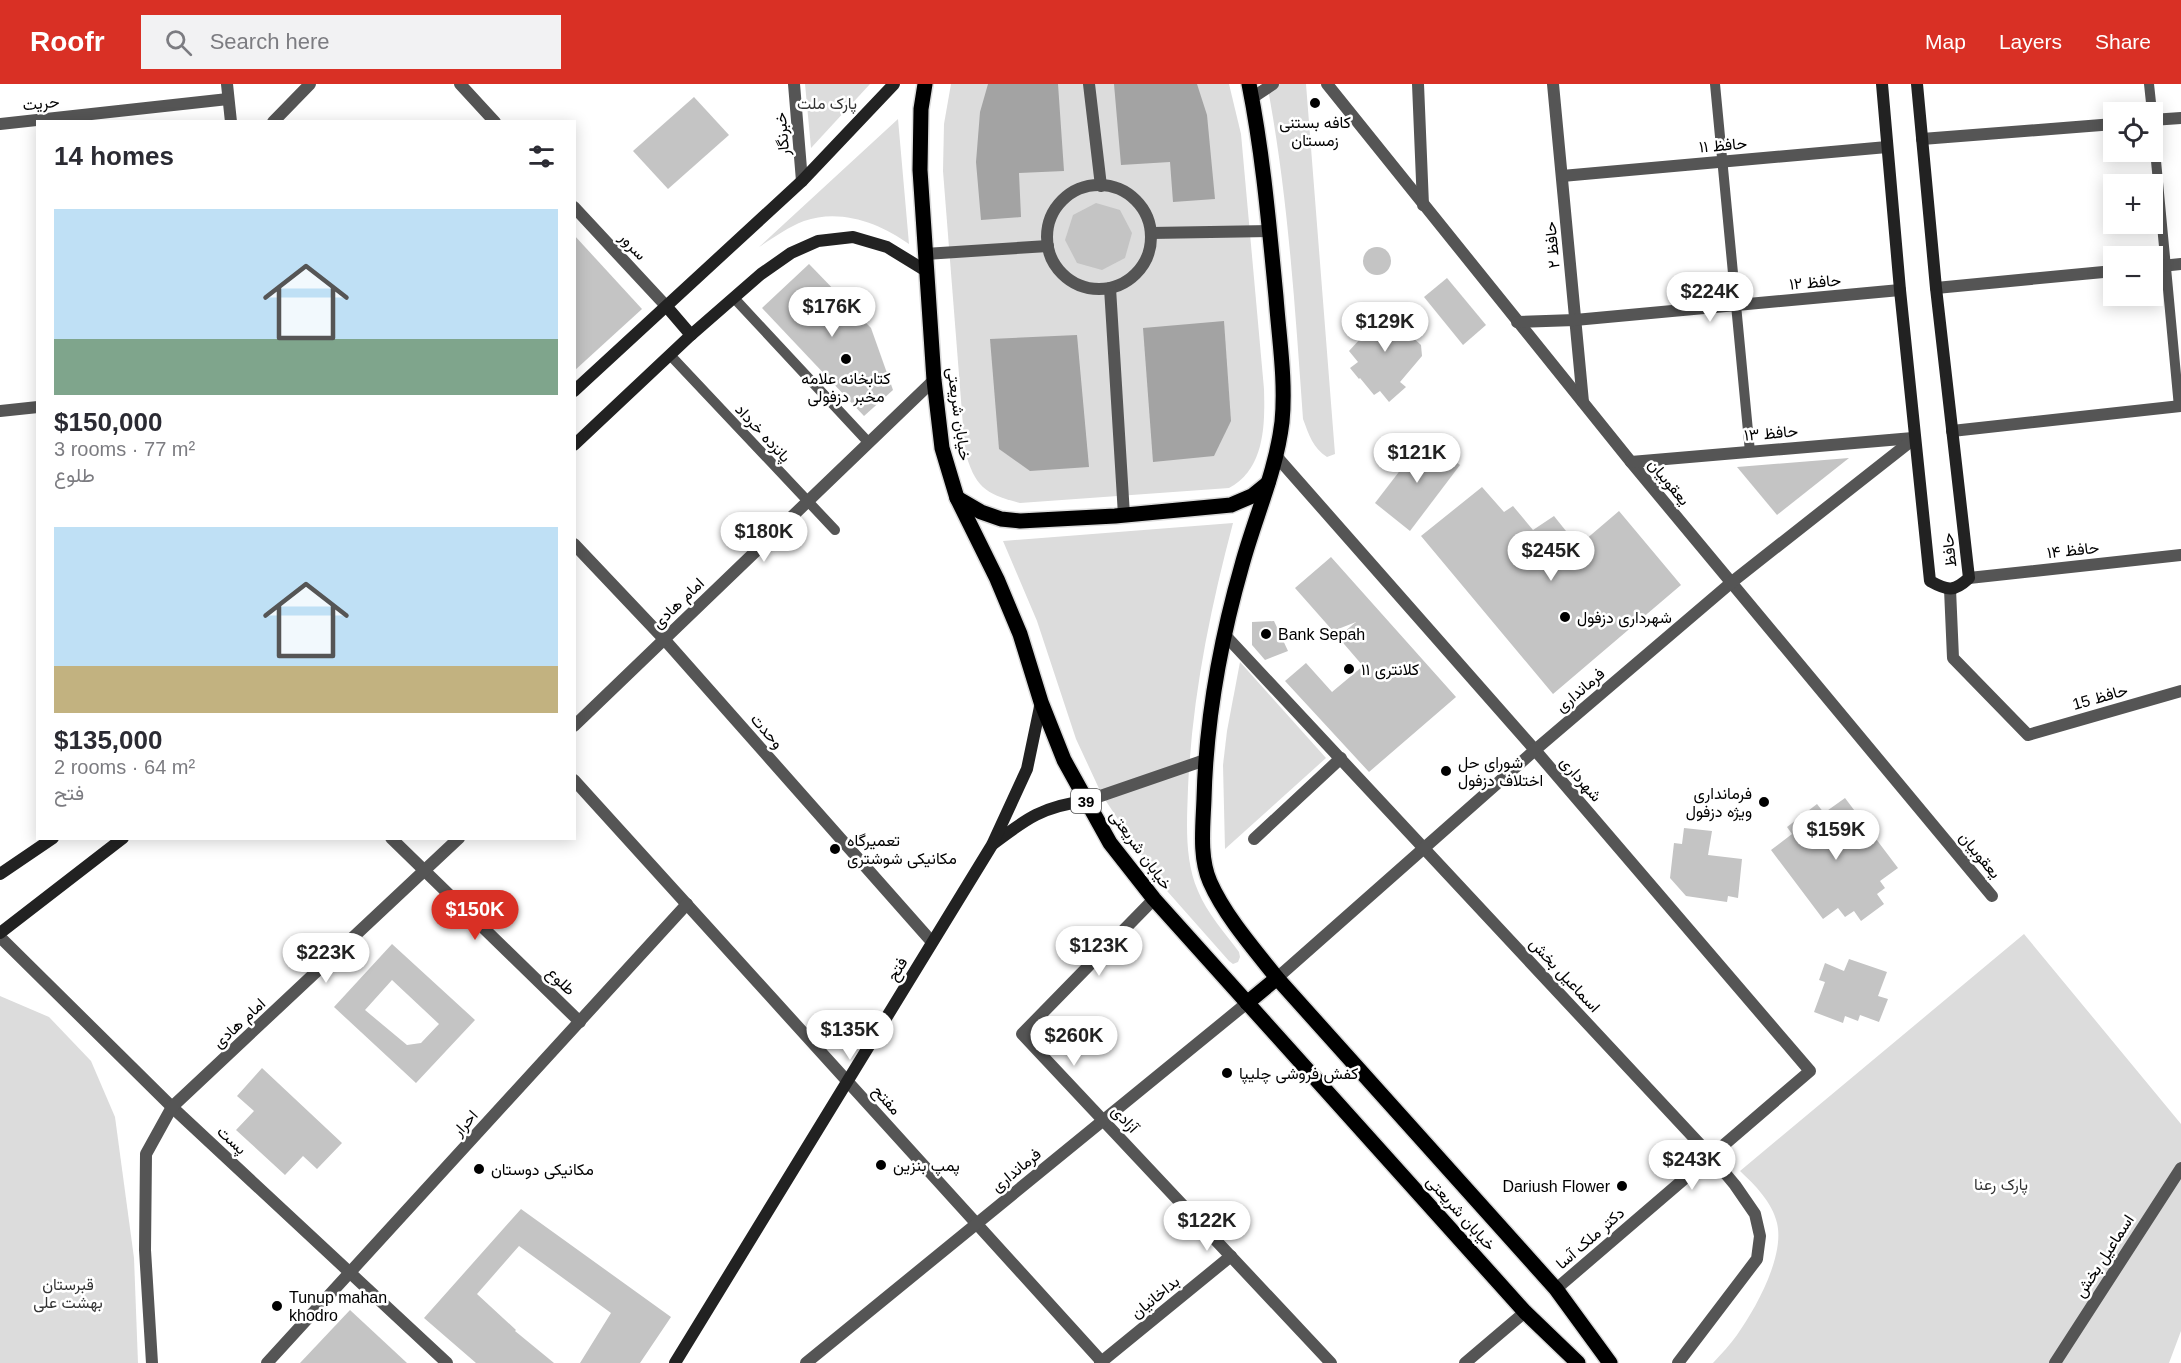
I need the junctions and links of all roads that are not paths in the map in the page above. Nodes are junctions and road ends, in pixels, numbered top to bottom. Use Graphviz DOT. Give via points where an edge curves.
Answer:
graph roads {
  1 [pos="227,84"];
  2 [pos="310,84"];
  3 [pos="460,84"];
  4 [pos="794,84"];
  5 [pos="894,84"];
  6 [pos="925,84"];
  7 [pos="1089,84"];
  8 [pos="1273,84"];
  9 [pos="1327,84"];
  10 [pos="1418,84"];
  11 [pos="1553,84"];
  12 [pos="1715,84"];
  13 [pos="1882,84"];
  14 [pos="1917,84"];
  15 [pos="2150,84"];
  16 [pos="1251,91"];
  17 [pos="228,99"];
  18 [pos="2151,102"];
  19 [pos="77,118"];
  20 [pos="2181,118"];
  21 [pos="2163,119"];
  22 [pos="51,120"];
  23 [pos="231,120"];
  24 [pos="275,120"];
  25 [pos="493,120"];
  26 [pos="36,121"];
  27 [pos="0,124"];
  28 [pos="2103,125"];
  29 [pos="1922,140"];
  30 [pos="1887,147"];
  31 [pos="1722,162"];
  32 [pos="2157,162"];
  33 [pos="1562,176"];
  34 [pos="802,181"];
  35 [pos="1101,186"];
  36 [pos="1423,205"];
  37 [pos="576,209"];
  38 [pos="1270,231"];
  39 [pos="1150,233"];
  40 [pos="1048,246"];
  41 [pos="925,254"];
  42 [pos="2181,264"];
  43 [pos="2163,265"];
  44 [pos="2166,265"];
  45 [pos="926,271"];
  46 [pos="2103,272"];
  47 [pos="1110,288"];
  48 [pos="1936,288"];
  49 [pos="1900,290"];
  50 [pos="734,298"];
  51 [pos="1736,305"];
  52 [pos="667,307"];
  53 [pos="1575,320"];
  54 [pos="1518,322"];
  55 [pos="691,335"];
  56 [pos="670,356"];
  57 [pos="934,380"];
  58 [pos="576,389"];
  59 [pos="1583,404"];
  60 [pos="2180,406"];
  61 [pos="36,407"];
  62 [pos="0,411"];
  63 [pos="1952,431"];
  64 [pos="1915,438"];
  65 [pos="576,443"];
  66 [pos="869,443"];
  67 [pos="1750,452"];
  68 [pos="1277,457"];
  69 [pos="1631,462"];
  70 [pos="1268,483"];
  71 [pos="957,498"];
  72 [pos="807,502"];
  73 [pos="1124,515"];
  74 [pos="835,531"];
  75 [pos="576,546"];
  76 [pos="2181,555"];
  77 [pos="1969,578"];
  78 [pos="1732,582"];
  79 [pos="1950,589"];
  80 [pos="1224,634"];
  81 [pos="664,639"];
  82 [pos="2181,691"];
  83 [pos="1041,702"];
  84 [pos="576,724"];
  85 [pos="1535,750"];
  86 [pos="1341,758"];
  87 [pos="1205,760"];
  88 [pos="576,782"];
  89 [pos="1086,801"];
  90 [pos="1254,839"];
  91 [pos="50,840"];
  92 [pos="120,840"];
  93 [pos="393,840"];
  94 [pos="457,840"];
  95 [pos="992,845"];
  96 [pos="1424,848"];
  97 [pos="424,872"];
  98 [pos="0,874"];
  99 [pos="1992,896"];
  100 [pos="1154,899"];
  101 [pos="687,904"];
  102 [pos="0,935"];
  103 [pos="932,942"];
  104 [pos="1277,978"];
  105 [pos="1247,1003"];
  106 [pos="580,1022"];
  107 [pos="1810,1071"];
  108 [pos="848,1082"];
  109 [pos="172,1107"];
  110 [pos="1104,1120"];
  111 [pos="1710,1155"];
  112 [pos="2181,1168"];
  113 [pos="977,1224"];
  114 [pos="1231,1256"];
  115 [pos="352,1272"];
  116 [pos="1556,1289"];
  117 [pos="1526,1312"];
  118 [pos="152,1363"];
  119 [pos="267,1363"];
  120 [pos="447,1363"];
  121 [pos="675,1363"];
  122 [pos="806,1363"];
  123 [pos="1101,1363"];
  124 [pos="1331,1363"];
  125 [pos="1465,1363"];
  126 [pos="1578,1363"];
  127 [pos="1611,1363"];
  128 [pos="1678,1363"];
  129 [pos="2055,1363"];
  1 -- 17 [label="street"];
  2 -- 24 [label="street"];
  3 -- 25 [label="street"];
  4 -- 34 [label="street, خبرنگار"];
  5 -- 34 [label="main road"];
  6 -- 41 [label="main road, خیابان شریعتی / 39" via="920,170"];
  7 -- 35 [label="street"];
  8 -- 16 [label="street"];
  9 -- 36 [label="street, یعقوبیان"];
  10 -- 36 [label="street"];
  11 -- 33 [label="street, حافظ ۲"];
  12 -- 31 [label="lane"];
  13 -- 30 [label="main road, حافظ"];
  14 -- 29 [label="main road, حافظ"];
  15 -- 18 [label="lane"];
  16 -- 38 [label="main road, خیابان شریعتی"];
  17 -- 19 [label="street, حریت"];
  17 -- 23 [label="street"];
  19 -- 22 [label="street, حریت"];
  20 -- 21 [label="street"];
  26 -- 27 [label="street, حریت"];
  28 -- 29 [label="street"];
  29 -- 48 [label="main road, حافظ"];
  30 -- 31 [label="street, حافظ ۱۱"];
  30 -- 49 [label="main road, حافظ"];
  31 -- 33 [label="street, حافظ ۱۱"];
  31 -- 51 [label="lane"];
  32 -- 44 [label="lane"];
  33 -- 53 [label="street, حافظ ۲"];
  34 -- 52 [label="main road"];
  35 -- 39 [label="street" via="1135,200 1148,221"];
  35 -- 40 [label="street" via="1076,191 1060,204 1050,220"];
  36 -- 54 [label="street, یعقوبیان"];
  37 -- 52 [label="street, سرور"];
  38 -- 39 [label="street"];
  38 -- 68 [label="main road, خیابان شریعتی" via="1282,367"];
  39 -- 47 [label="street" via="1147,258 1141,268 1127,281"];
  40 -- 41 [label="street"];
  40 -- 47 [label="street" via="1057,268 1075,283"];
  41 -- 45 [label="main road, خیابان شریعتی / 39"];
  42 -- 44 [label="street"];
  43 -- 44 [label="street"];
  44 -- 60 [label="lane"];
  45 -- 50 [label="main road" via="887,247 853,237 818,241 791,253"];
  45 -- 57 [label="main road, خیابان شریعتی / 39"];
  46 -- 48 [label="street"];
  47 -- 73 [label="street"];
  48 -- 63 [label="main road, حافظ"];
  49 -- 51 [label="street, حافظ ۱۲"];
  49 -- 64 [label="main road, حافظ"];
  50 -- 55 [label="main road"];
  50 -- 66 [label="lane"];
  51 -- 53 [label="street, حافظ ۱۲"];
  51 -- 67 [label="lane"];
  52 -- 55 [label="main road"];
  52 -- 58 [label="main road"];
  53 -- 54 [label="street, حافظ ۱۲"];
  53 -- 59 [label="street, حافظ ۲"];
  54 -- 59 [label="street, یعقوبیان"];
  55 -- 56 [label="main road"];
  56 -- 65 [label="main road"];
  56 -- 72 [label="lane, پانزده خرداد"];
  57 -- 66 [label="street, امام هادی"];
  57 -- 71 [label="main road, خیابان شریعتی / 39" via="942,448"];
  59 -- 69 [label="street, یعقوبیان"];
  60 -- 63 [label="street"];
  61 -- 62 [label="street"];
  63 -- 77 [label="main road, حافظ"];
  64 -- 67 [label="street, حافظ ۱۳"];
  64 -- 78 [label="street, فرمانداری"];
  64 -- 79 [label="main road, حافظ" via="1930,582"];
  66 -- 72 [label="street, امام هادی"];
  67 -- 69 [label="street, حافظ ۱۳"];
  68 -- 70 [label="main road, خیابان شریعتی"];
  68 -- 85 [label="street, شهرداری"];
  69 -- 78 [label="street, یعقوبیان"];
  70 -- 73 [label="main road" via="1231,505"];
  70 -- 80 [label="main road, خیابان شریعتی"];
  71 -- 73 [label="main road" via="981,512 1020,521"];
  71 -- 83 [label="main road, خیابان شریعتی / 39" via="1020,634"];
  72 -- 74 [label="lane, پانزده خرداد"];
  72 -- 81 [label="street, امام هادی"];
  75 -- 81 [label="street, وحدت"];
  76 -- 77 [label="street, حافظ ۱۴"];
  77 -- 79 [label="main road, حافظ"];
  78 -- 85 [label="street, فرمانداری"];
  78 -- 99 [label="street, یعقوبیان"];
  79 -- 82 [label="street, حافظ 15" via="1953,658 2028,735"];
  80 -- 86 [label="street, اسماعیل بخش"];
  80 -- 87 [label="main road, خیابان شریعتی"];
  81 -- 84 [label="street, امام هادی"];
  81 -- 103 [label="street, وحدت"];
  83 -- 89 [label="main road, خیابان شریعتی / 39" via="1064,760"];
  83 -- 95 [label="main road, فتح" via="1027,769"];
  85 -- 96 [label="street, فرمانداری"];
  85 -- 107 [label="street, شهرداری"];
  86 -- 90 [label="street"];
  86 -- 96 [label="street, اسماعیل بخش"];
  87 -- 89 [label="street"];
  87 -- 104 [label="main road, خیابان شریعتی" via="1204,859 1210,882 1238,929"];
  88 -- 101 [label="street, مفتح"];
  89 -- 95 [label="main road" via="1044,810"];
  89 -- 100 [label="main road, خیابان شریعتی / 39" via="1110,843"];
  91 -- 98 [label="main road"];
  92 -- 102 [label="main road"];
  93 -- 97 [label="street, طلوع"];
  94 -- 97 [label="street, امام هادی"];
  95 -- 103 [label="main road, فتح"];
  96 -- 104 [label="street, فرمانداری"];
  96 -- 111 [label="street, اسماعیل بخش"];
  97 -- 106 [label="street, طلوع"];
  97 -- 109 [label="street, امام هادی"];
  100 -- 105 [label="main road, خیابان شریعتی / 39"];
  100 -- 110 [label="street, آزادی" via="1022,1034"];
  101 -- 106 [label="street, احرار"];
  101 -- 108 [label="street, مفتح"];
  102 -- 109 [label="street, پست"];
  103 -- 108 [label="main road, فتح"];
  104 -- 105 [label="main road"];
  104 -- 116 [label="main road, خیابان شریعتی"];
  105 -- 110 [label="street, فرمانداری"];
  105 -- 117 [label="main road, خیابان شریعتی / 39"];
  106 -- 115 [label="street, احرار"];
  107 -- 111 [label="street, دکتر ملک آسا"];
  108 -- 113 [label="street, مفتح"];
  108 -- 121 [label="main road, فتح"];
  109 -- 115 [label="street, پست"];
  109 -- 118 [label="street, امام هادی" via="146,1154 145,1250"];
  110 -- 113 [label="street, فرمانداری"];
  110 -- 114 [label="street, آزادی"];
  111 -- 116 [label="street, دکتر ملک آسا"];
  111 -- 128 [label="street, اسماعیل بخش" via="1755,1214 1760,1236 1757,1259"];
  112 -- 129 [label="street, اسماعیل بخش"];
  113 -- 122 [label="street, فرمانداری"];
  113 -- 123 [label="street, مفتح"];
  114 -- 123 [label="street, بداخانیان"];
  114 -- 124 [label="street, آزادی"];
  115 -- 119 [label="street, احرار"];
  115 -- 120 [label="street, پست"];
  116 -- 127 [label="main road, خیابان شریعتی"];
  117 -- 125 [label="street"];
  117 -- 126 [label="main road, خیابان شریعتی / 39"];
}
